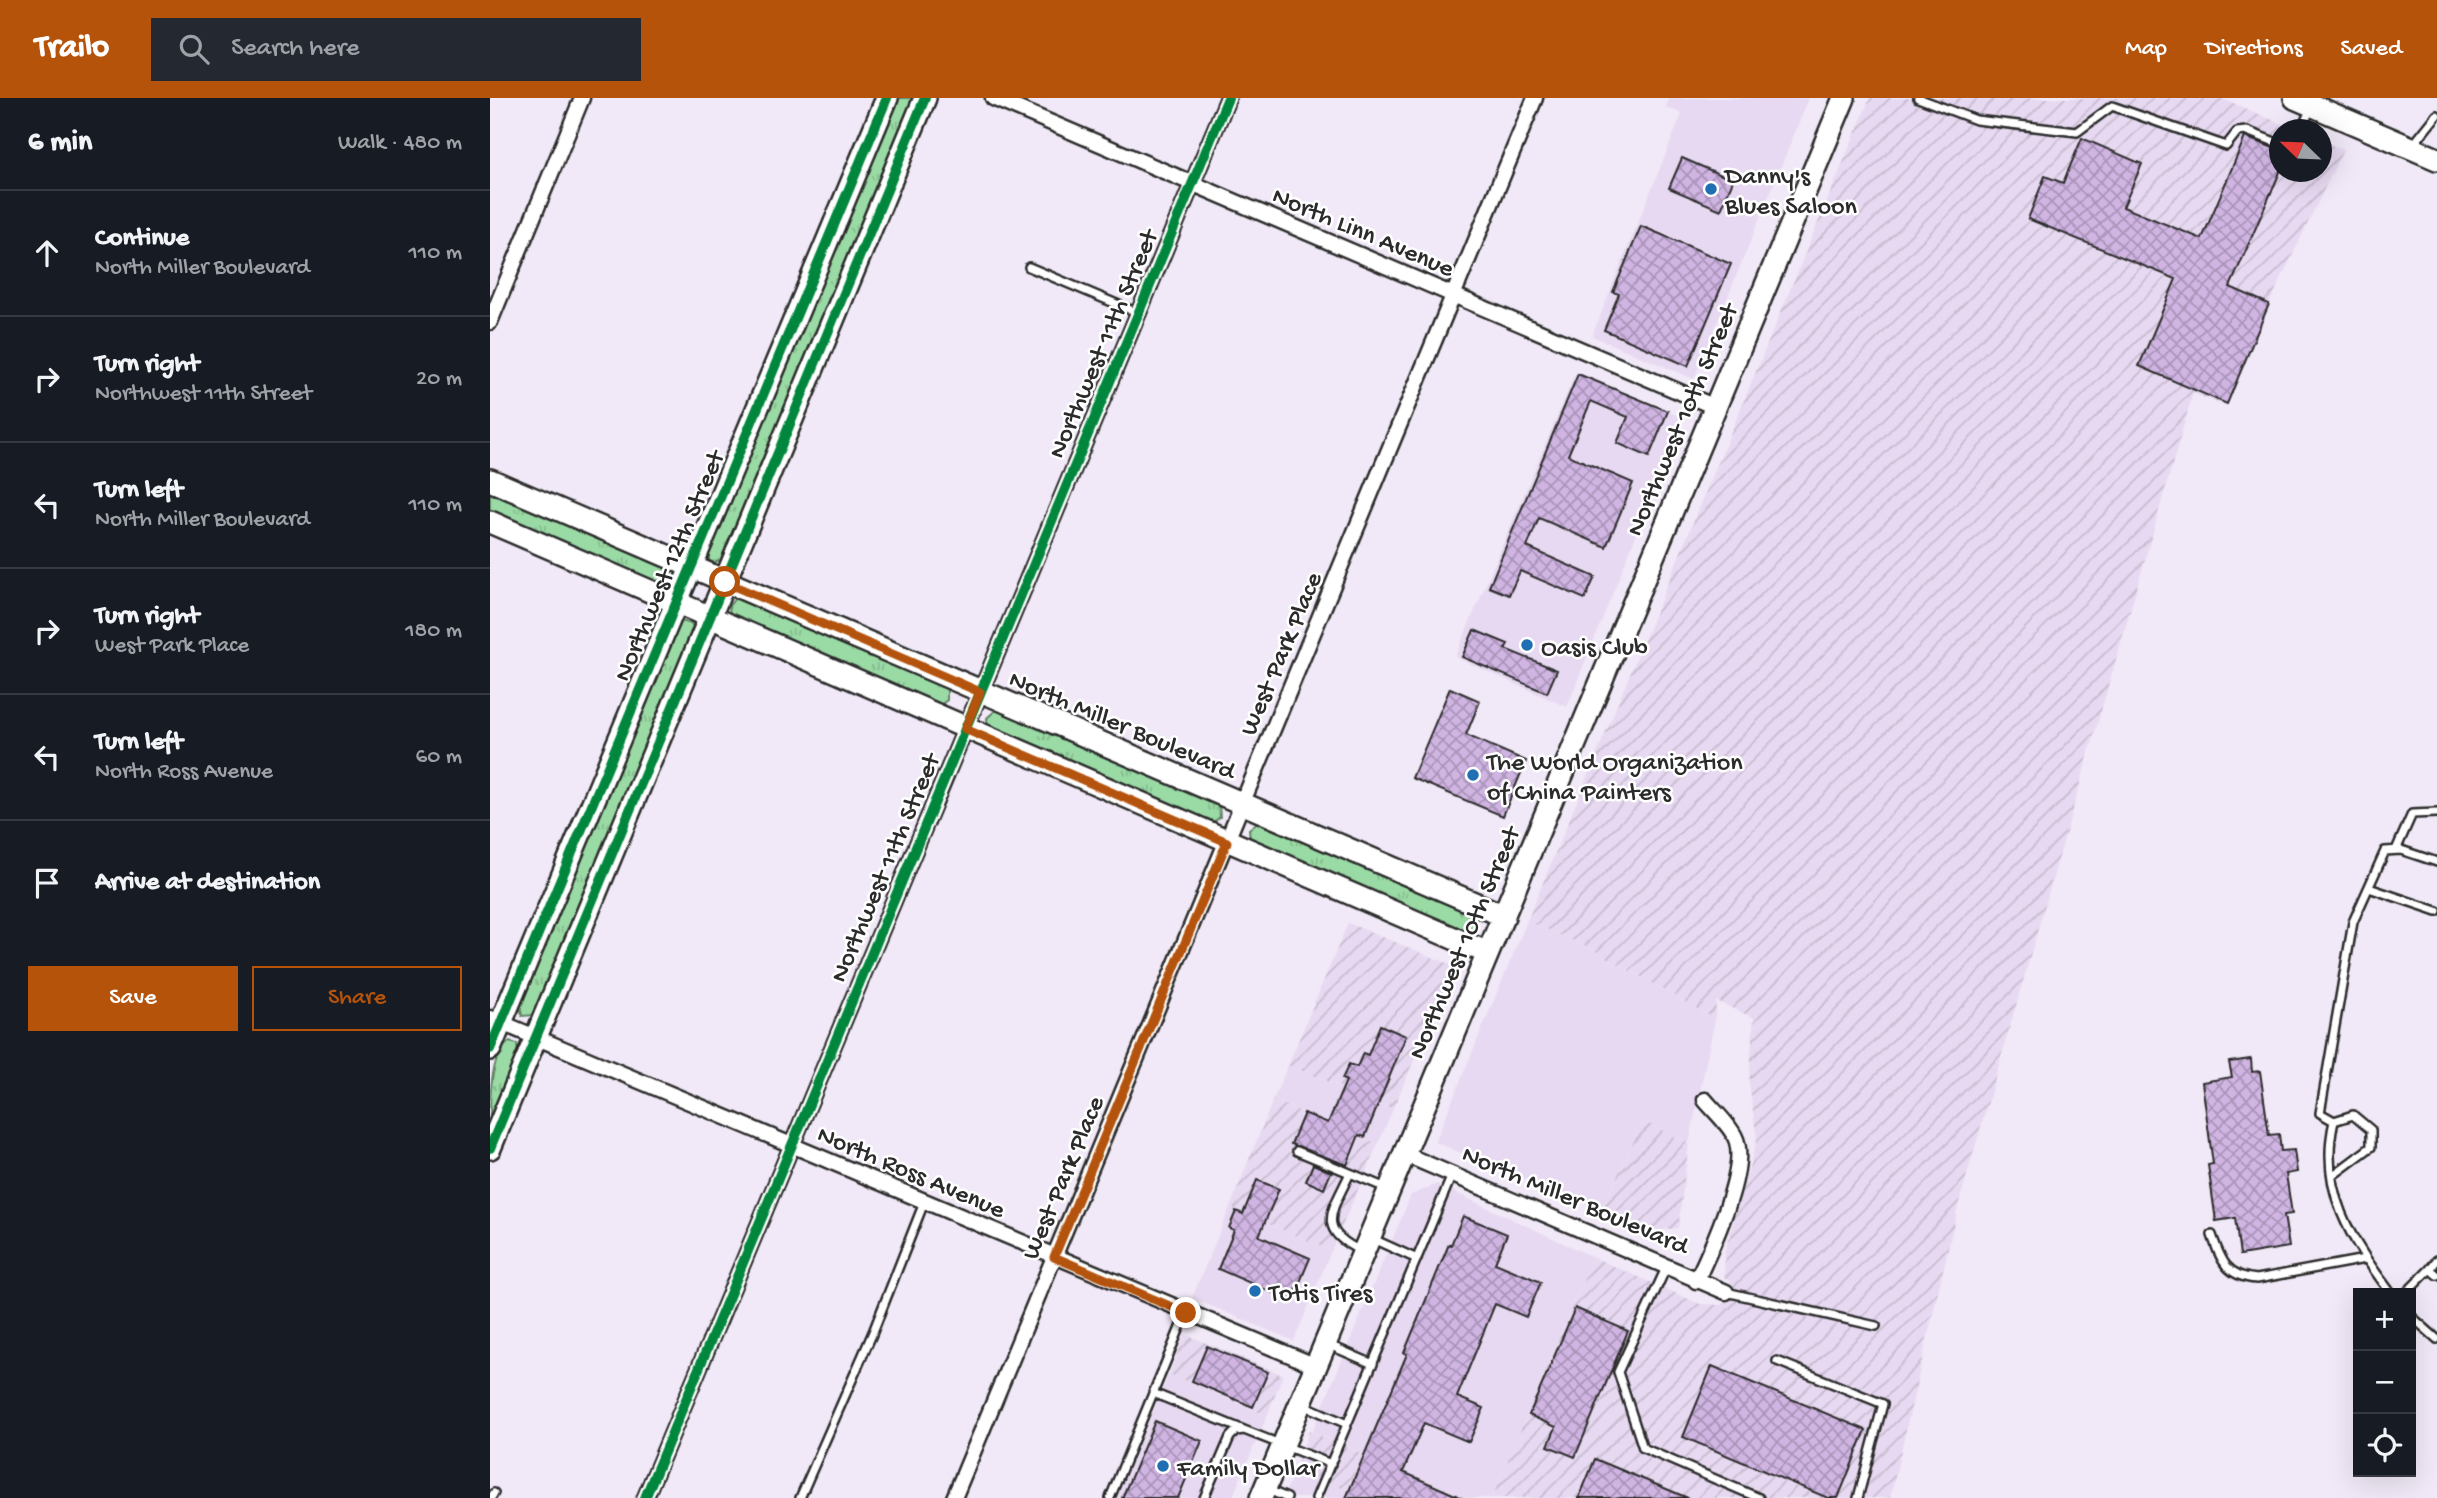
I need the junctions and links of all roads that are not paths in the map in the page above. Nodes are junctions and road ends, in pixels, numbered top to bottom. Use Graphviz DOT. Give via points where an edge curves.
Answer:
graph roads {
  1 [pos="582,98"];
  2 [pos="887,98"];
  3 [pos="925,98"];
  4 [pos="993,98"];
  5 [pos="1228,98"];
  6 [pos="1535,98"];
  7 [pos="1844,98"];
  8 [pos="1918,98"];
  9 [pos="2303,102"];
  10 [pos="2437,115"];
  11 [pos="2269,140"];
  12 [pos="2410,148"];
  13 [pos="2437,159"];
  14 [pos="1192,184"];
  15 [pos="1030,267"];
  16 [pos="1454,295"];
  17 [pos="1138,313"];
  18 [pos="490,322"];
  19 [pos="1715,407"];
  20 [pos="490,480"];
  21 [pos="490,522"];
  22 [pos="691,567"];
  23 [pos="725,582"];
  24 [pos="676,603"];
  25 [pos="710,618"];
  26 [pos="980,692"];
  27 [pos="965,729"];
  28 [pos="1242,804"];
  29 [pos="2437,813"];
  30 [pos="1227,842"];
  31 [pos="2396,850"];
  32 [pos="2437,862"];
  33 [pos="2369,888"];
  34 [pos="2437,911"];
  35 [pos="1504,916"];
  36 [pos="1488,953"];
  37 [pos="495,1020"];
  38 [pos="538,1038"];
  39 [pos="490,1049"];
  40 [pos="1705,1100"];
  41 [pos="2334,1121"];
  42 [pos="790,1144"];
  43 [pos="490,1148"];
  44 [pos="1297,1152"];
  45 [pos="1404,1154"];
  46 [pos="1350,1173"];
  47 [pos="1452,1175"];
  48 [pos="2332,1176"];
  49 [pos="1390,1189"];
  50 [pos="925,1200"];
  51 [pos="2212,1235"];
  52 [pos="1366,1245"];
  53 [pos="1054,1257"];
  54 [pos="1417,1259"];
  55 [pos="2365,1259"];
  56 [pos="2437,1260"];
  57 [pos="1666,1268"];
  58 [pos="2430,1269"];
  59 [pos="2437,1275"];
  60 [pos="1696,1281"];
  61 [pos="2386,1288"];
  62 [pos="2411,1288"];
  63 [pos="1726,1292"];
  64 [pos="1186,1313"];
  65 [pos="2416,1320"];
  66 [pos="1876,1326"];
  67 [pos="2437,1339"];
  68 [pos="1325,1344"];
  69 [pos="1777,1361"];
  70 [pos="1373,1364"];
  71 [pos="1316,1366"];
  72 [pos="1153,1393"];
  73 [pos="1300,1404"];
  74 [pos="1348,1424"];
  75 [pos="1244,1430"];
  76 [pos="1283,1444"];
  77 [pos="1331,1464"];
  78 [pos="1263,1493"];
  79 [pos="645,1498"];
  80 [pos="800,1498"];
  81 [pos="954,1498"];
  82 [pos="1110,1498"];
  83 [pos="1204,1498"];
  84 [pos="1287,1498"];
  85 [pos="1316,1498"];
  86 [pos="1759,1498"];
  87 [pos="1858,1498"];
  1 -- 18 [label="street"];
  2 -- 22 [label="street, Northwest 12th Street"];
  3 -- 23 [label="street"];
  4 -- 14 [label="street, North Linn Avenue"];
  5 -- 14 [label="street, Northwest 11th Street"];
  6 -- 16 [label="street, West Park Place"];
  7 -- 19 [label="street, Northwest 10th Street"];
  8 -- 11 [label="lane" via="1976,120 2077,132 2112,106 2226,146 2237,132"];
  9 -- 12 [label="street"];
  10 -- 12 [label="lane"];
  12 -- 13 [label="street"];
  14 -- 16 [label="street, North Linn Avenue"];
  14 -- 17 [label="street, Northwest 11th Street"];
  15 -- 17 [label="lane"];
  16 -- 19 [label="street, North Linn Avenue"];
  16 -- 28 [label="street, West Park Place"];
  17 -- 26 [label="street, Northwest 11th Street"];
  19 -- 35 [label="street, Northwest 10th Street"];
  20 -- 22 [label="street, North Miller Boulevard"];
  21 -- 24 [label="street"];
  22 -- 23 [label="street, North Miller Boulevard"];
  22 -- 24 [label="street, Northwest 12th Street"];
  23 -- 25 [label="street"];
  23 -- 26 [label="street, North Miller Boulevard"];
  24 -- 25 [label="street"];
  24 -- 37 [label="street, Northwest 12th Street"];
  25 -- 27 [label="street"];
  25 -- 38 [label="street"];
  26 -- 27 [label="street, Northwest 11th Street"];
  26 -- 28 [label="street, North Miller Boulevard"];
  27 -- 30 [label="street"];
  27 -- 42 [label="street, Northwest 11th Street"];
  28 -- 30 [label="street, West Park Place"];
  28 -- 35 [label="street, North Miller Boulevard"];
  29 -- 31 [label="lane" via="2412,814"];
  30 -- 36 [label="street"];
  30 -- 53 [label="street, West Park Place"];
  31 -- 32 [label="lane"];
  31 -- 33 [label="lane" via="2385,851"];
  33 -- 34 [label="lane"];
  33 -- 41 [label="lane" via="2353,922 2323,1082 2320,1113"];
  35 -- 36 [label="street, Northwest 10th Street"];
  36 -- 45 [label="street, Northwest 10th Street"];
  37 -- 38 [label="street, North Ross Avenue"];
  37 -- 39 [label="street, Northwest 12th Street"];
  38 -- 42 [label="street, North Ross Avenue"];
  38 -- 43 [label="street"];
  40 -- 60 [label="street" via="1737,1139 1738,1167"];
  41 -- 48 [label="lane" via="2329,1141"];
  41 -- 48 [label="lane" via="2353,1115 2371,1130 2371,1147"];
  42 -- 50 [label="street, North Ross Avenue"];
  42 -- 79 [label="street, Northwest 11th Street"];
  44 -- 46 [label="lane"];
  45 -- 47 [label="street, North Miller Boulevard"];
  45 -- 49 [label="street, Northwest 10th Street"];
  46 -- 49 [label="lane"];
  46 -- 52 [label="lane" via="1331,1214 1333,1227 1339,1241"];
  47 -- 54 [label="lane"];
  47 -- 57 [label="street, North Miller Boulevard"];
  48 -- 55 [label="lane" via="2334,1199"];
  49 -- 52 [label="street, Northwest 10th Street"];
  50 -- 53 [label="street, North Ross Avenue"];
  50 -- 80 [label="lane"];
  51 -- 55 [label="lane" via="2222,1264 2242,1278"];
  52 -- 54 [label="lane"];
  52 -- 68 [label="street, Northwest 10th Street"];
  53 -- 64 [label="street, North Ross Avenue"];
  53 -- 81 [label="street, West Park Place"];
  54 -- 70 [label="lane"];
  55 -- 61 [label="lane"];
  56 -- 58 [label="lane"];
  57 -- 60 [label="street, North Miller Boulevard"];
  57 -- 86 [label="lane" via="1618,1372 1643,1448"];
  58 -- 59 [label="lane"];
  58 -- 62 [label="lane"];
  60 -- 63 [label="street, North Miller Boulevard"];
  63 -- 66 [label="lane"];
  64 -- 71 [label="street, North Ross Avenue"];
  64 -- 72 [label="lane"];
  65 -- 67 [label="lane"];
  68 -- 70 [label="lane"];
  68 -- 71 [label="street, Northwest 10th Street"];
  69 -- 87 [label="lane" via="1883,1404"];
  70 -- 74 [label="lane"];
  71 -- 73 [label="street, Northwest 10th Street"];
  72 -- 75 [label="lane"];
  72 -- 82 [label="lane"];
  73 -- 74 [label="lane"];
  73 -- 76 [label="street, Northwest 10th Street"];
  74 -- 77 [label="lane"];
  75 -- 76 [label="lane"];
  75 -- 83 [label="lane" via="1230,1437"];
  76 -- 77 [label="lane"];
  76 -- 78 [label="street, Northwest 10th Street"];
  77 -- 85 [label="lane"];
  78 -- 84 [label="lane"];
}
